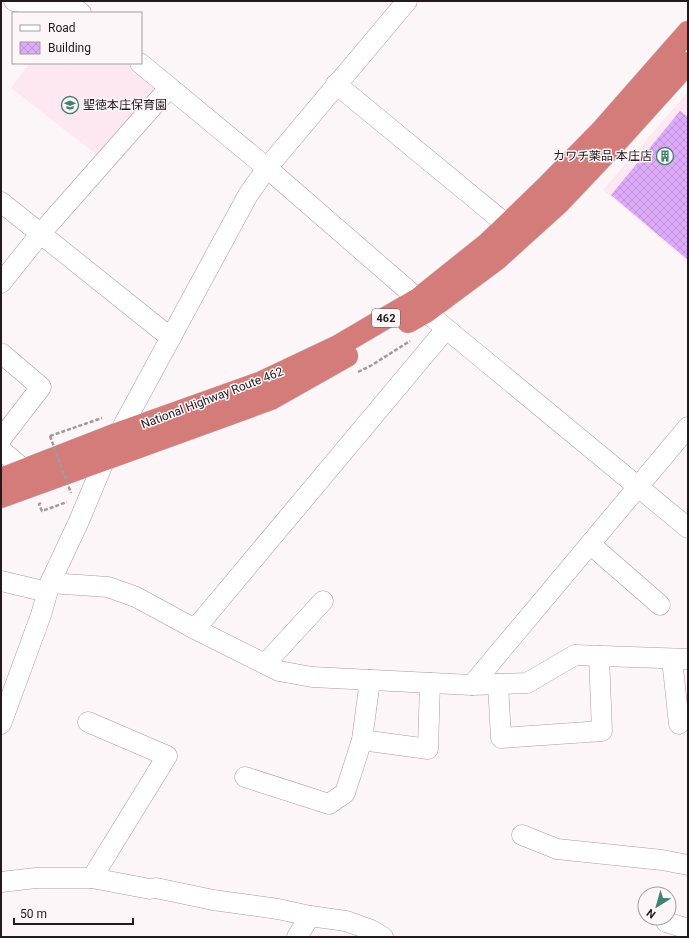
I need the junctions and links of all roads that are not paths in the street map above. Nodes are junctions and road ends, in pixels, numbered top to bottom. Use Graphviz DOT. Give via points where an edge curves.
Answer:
graph roads {
  1 [pos="14,1"];
  2 [pos="407,1"];
  3 [pos="81,8"];
  4 [pos="688,32"];
  5 [pos="688,63"];
  6 [pos="141,64"];
  7 [pos="336,84"];
  8 [pos="170,88"];
  9 [pos="267,168"];
  10 [pos="1,202"];
  11 [pos="507,225"];
  12 [pos="41,233"];
  13 [pos="1,283"];
  14 [pos="422,305"];
  15 [pos="446,329"];
  16 [pos="171,338"];
  17 [pos="1,353"];
  18 [pos="688,427"];
  19 [pos="119,433"];
  20 [pos="1,439"];
  21 [pos="1,450"];
  22 [pos="105,460"];
  23 [pos="1,479"];
  24 [pos="36,485"];
  25 [pos="638,487"];
  26 [pos="1,497"];
  27 [pos="688,528"];
  28 [pos="590,544"];
  29 [pos="1,581"];
  30 [pos="48,587"];
  31 [pos="323,601"];
  32 [pos="660,605"];
  33 [pos="195,629"];
  34 [pos="599,656"];
  35 [pos="681,656"];
  36 [pos="265,664"];
  37 [pos="370,680"];
  38 [pos="430,683"];
  39 [pos="498,684"];
  40 [pos="472,685"];
  41 [pos="88,722"];
  42 [pos="1,724"];
  43 [pos="679,724"];
  44 [pos="362,740"];
  45 [pos="245,777"];
  46 [pos="522,835"];
  47 [pos="688,865"];
  48 [pos="92,878"];
  49 [pos="1,882"];
  50 [pos="310,916"];
  51 [pos="677,926"];
  52 [pos="688,929"];
  53 [pos="296,937"];
  54 [pos="383,937"];
  1 -- 3 [label="street"];
  2 -- 7 [label="street"];
  4 -- 11 [label="highway, National Highway Route 462 / 462" via="601,131"];
  5 -- 14 [label="highway, National Highway Route 462 / 462" via="559,203 496,260"];
  6 -- 8 [label="street"];
  7 -- 9 [label="street"];
  7 -- 11 [label="street"];
  8 -- 9 [label="street"];
  8 -- 12 [label="street"];
  9 -- 14 [label="street"];
  9 -- 16 [label="street" via="248,195"];
  10 -- 12 [label="street"];
  11 -- 14 [label="highway, National Highway Route 462 / 462"];
  12 -- 13 [label="street"];
  12 -- 16 [label="street"];
  14 -- 15 [label="street"];
  14 -- 19 [label="highway, National Highway Route 462 / 462" via="262,382"];
  14 -- 22 [label="highway, National Highway Route 462 / 462" via="271,399"];
  15 -- 25 [label="street"];
  15 -- 33 [label="street"];
  16 -- 19 [label="street"];
  17 -- 20 [label="street" via="41,387"];
  18 -- 25 [label="street"];
  19 -- 22 [label="street"];
  19 -- 24 [label="highway, National Highway Route 462 / 462"];
  21 -- 24 [label="street"];
  22 -- 24 [label="highway, National Highway Route 462 / 462"];
  22 -- 30 [label="street"];
  23 -- 24 [label="highway, National Highway Route 462 / 462"];
  24 -- 26 [label="highway, National Highway Route 462 / 462"];
  25 -- 27 [label="street"];
  25 -- 28 [label="street"];
  28 -- 32 [label="street"];
  28 -- 40 [label="street"];
  29 -- 30 [label="street"];
  30 -- 33 [label="street" via="108,587 136,597"];
  30 -- 42 [label="street" via="41,615"];
  31 -- 36 [label="street"];
  33 -- 36 [label="street"];
  34 -- 35 [label="street"];
  34 -- 39 [label="street" via="575,655 528,683"];
  34 -- 39 [label="street" via="602,732 502,738"];
  35 -- 43 [label="street"];
  36 -- 37 [label="street" via="279,670 312,677"];
  37 -- 38 [label="street"];
  37 -- 44 [label="street"];
  38 -- 40 [label="street"];
  38 -- 44 [label="street" via="428,749"];
  39 -- 40 [label="street"];
  41 -- 48 [label="street" via="167,756"];
  44 -- 45 [label="street" via="345,793 329,804"];
  46 -- 47 [label="street" via="557,849"];
  48 -- 49 [label="street" via="36,878"];
  48 -- 50 [label="street"];
  50 -- 53 [label="street"];
  50 -- 54 [label="street" via="346,921"];
  51 -- 52 [label="street"];
}
